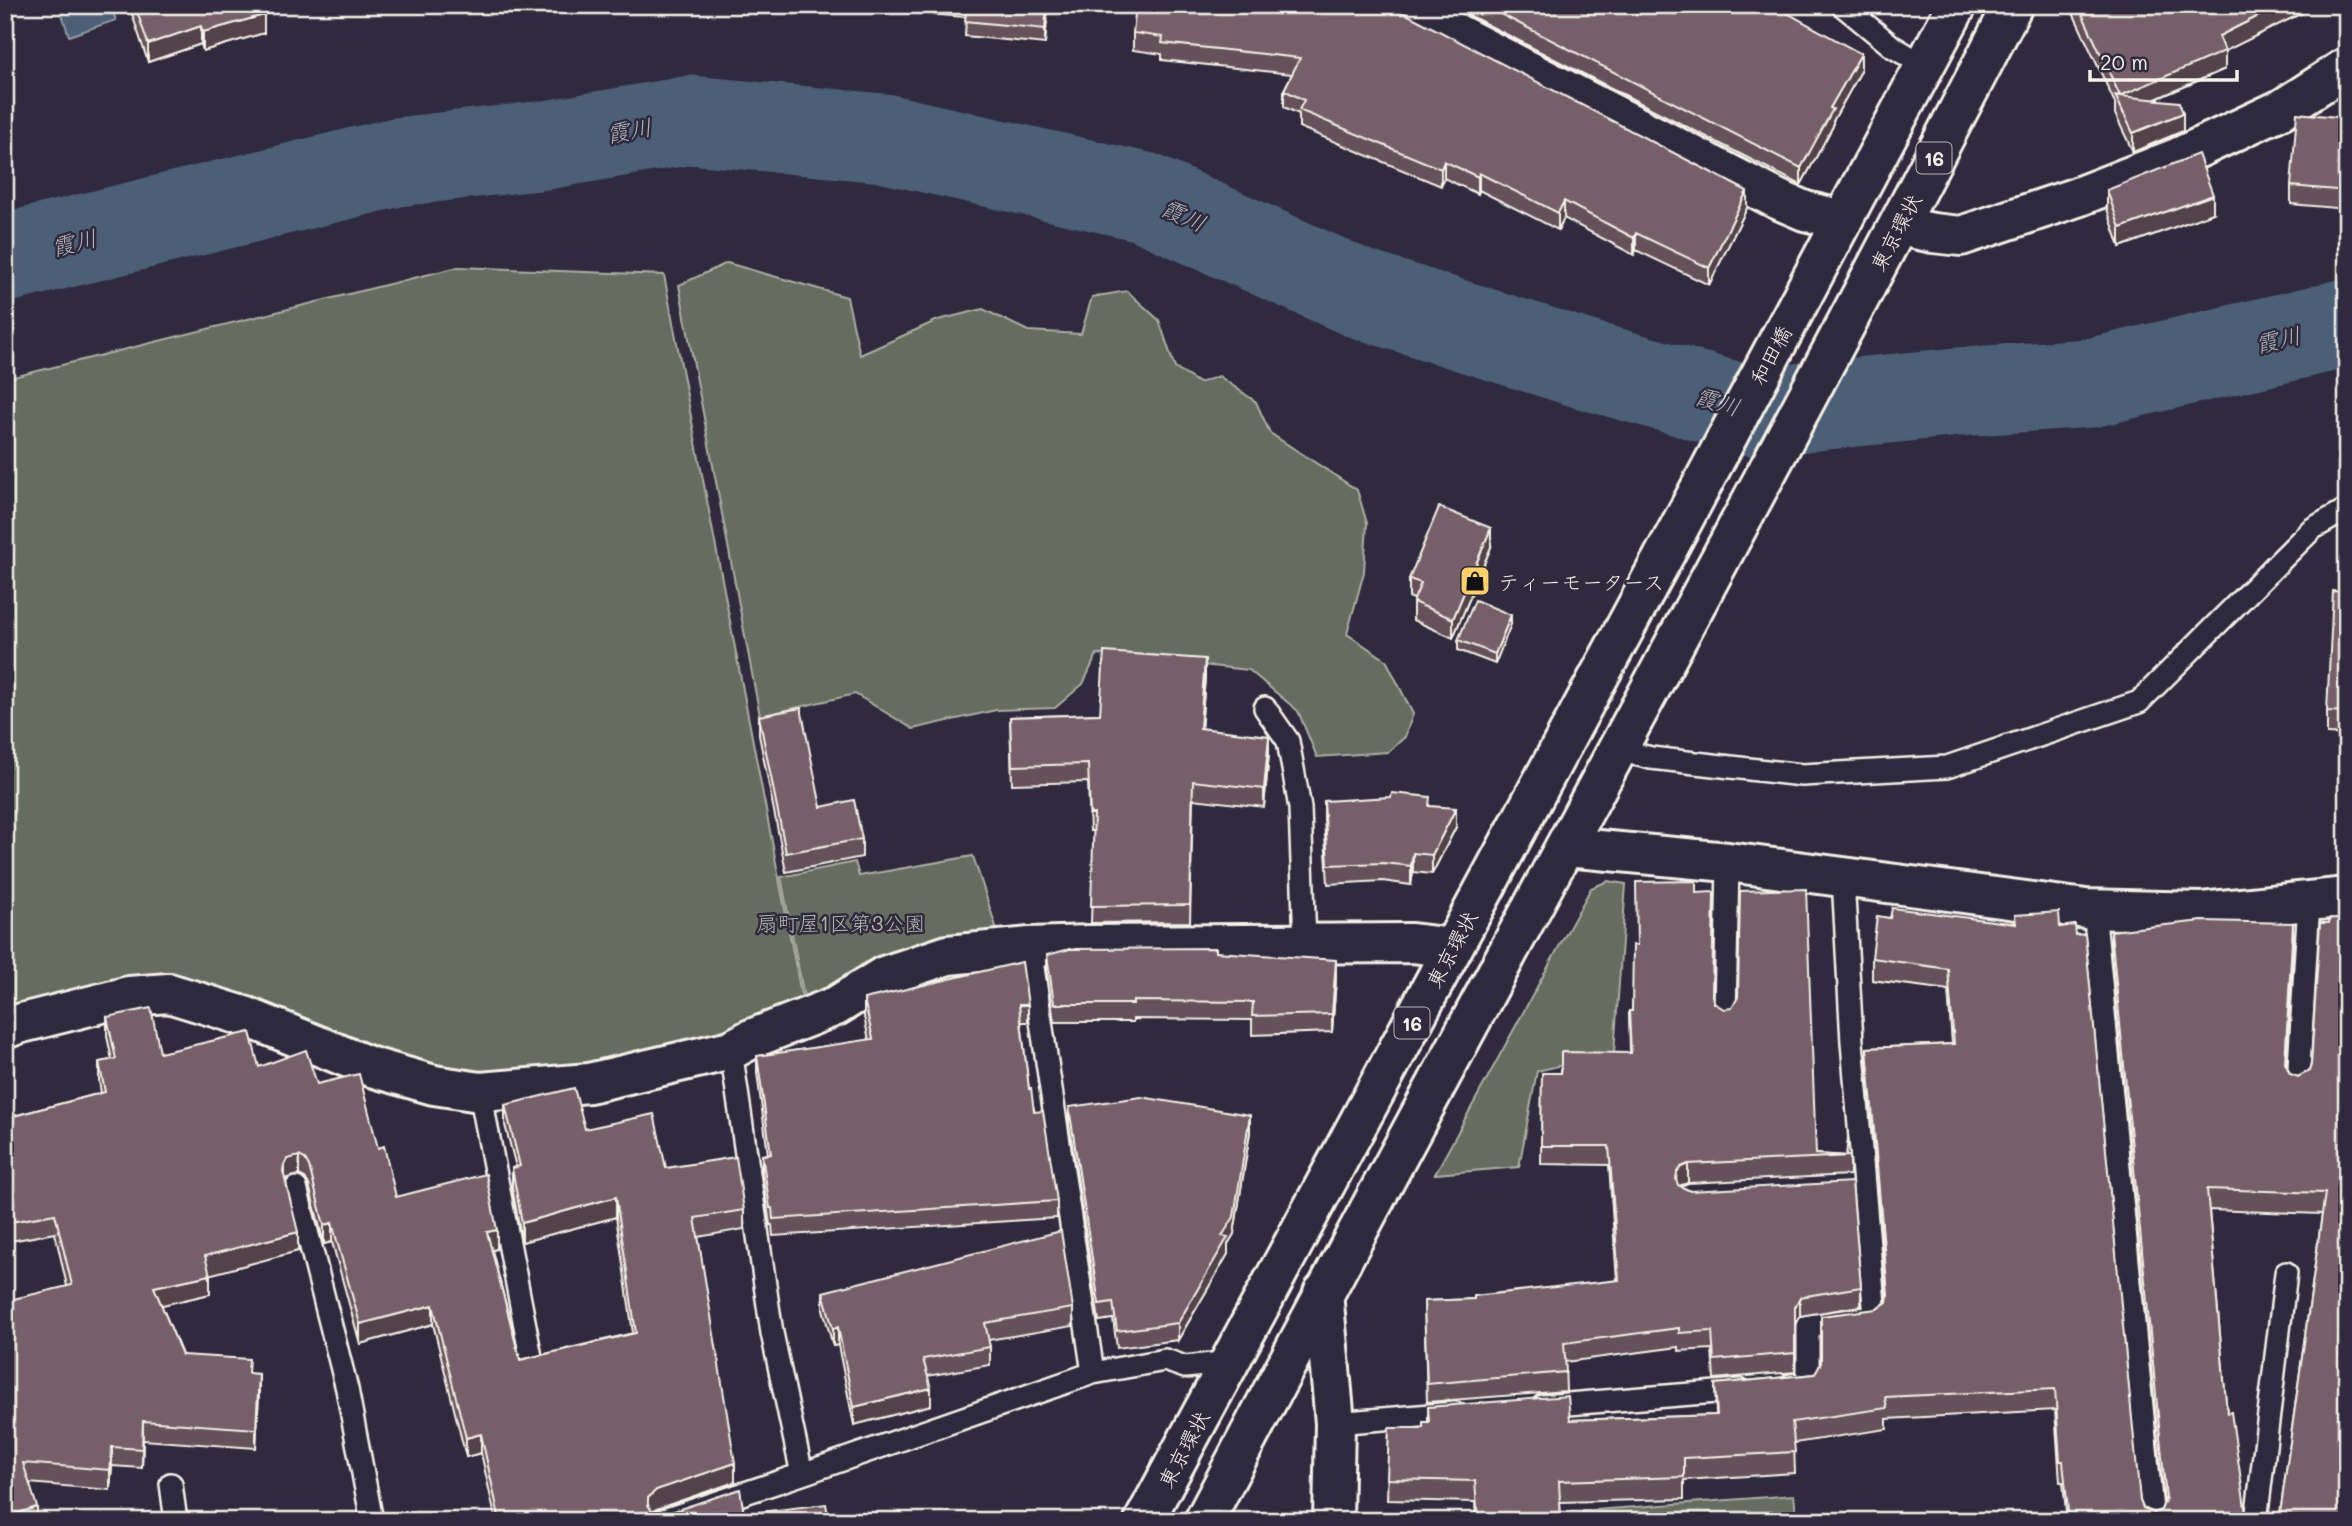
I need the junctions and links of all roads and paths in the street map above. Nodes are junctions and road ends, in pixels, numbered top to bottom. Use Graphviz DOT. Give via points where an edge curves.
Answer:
graph roads {
  1 [pos="1401,5"];
  2 [pos="1842,5"];
  3 [pos="1957,5"];
  4 [pos="2013,5"];
  5 [pos="1925,66"];
  6 [pos="2347,67"];
  7 [pos="1843,220"];
  8 [pos="1900,226"];
  9 [pos="2347,509"];
  10 [pos="1680,526"];
  11 [pos="1265,708"];
  12 [pos="1618,750"];
  13 [pos="1566,847"];
  14 [pos="1728,862"];
  15 [pos="1843,878"];
  16 [pos="2347,897"];
  17 [pos="2309,901"];
  18 [pos="2094,909"];
  19 [pos="1305,942"];
  20 [pos="1030,947"];
  21 [pos="1452,948"];
  22 [pos="1725,1015"];
  23 [pos="5,1029"];
  24 [pos="731,1050"];
  25 [pos="2298,1085"];
  26 [pos="480,1092"];
  27 [pos="296,1188"];
  28 [pos="2286,1273"];
  29 [pos="1323,1293"];
  30 [pos="531,1357"];
  31 [pos="1230,1362"];
  32 [pos="1093,1373"];
  33 [pos="1516,1408"];
  34 [pos="1474,1412"];
  35 [pos="1335,1423"];
  36 [pos="802,1474"];
  37 [pos="171,1484"];
  38 [pos="176,1521"];
  39 [pos="372,1521"];
  40 [pos="661,1521"];
  41 [pos="1144,1521"];
  42 [pos="1204,1521"];
  43 [pos="1333,1521"];
  44 [pos="2153,1521"];
  45 [pos="2256,1521"];
  1 -- 7 [label="main road" via="1777,199"];
  2 -- 5 [label="lane" via="1893,47"];
  3 -- 5 [label="main road, 16"];
  4 -- 8 [label="main road, 東京環状 / 16"];
  5 -- 7 [label="main road, 16"];
  6 -- 8 [label="main road" via="2282,109 2177,158 2077,197 1961,236"];
  7 -- 10 [label="main road, 和田橋 / 16"];
  8 -- 12 [label="main road, 東京環状 / 16"];
  9 -- 12 [label="lane" via="2312,529 2138,702 1947,767 1802,775"];
  10 -- 21 [label="main road, 東京環状 / 16"];
  11 -- 19 [label="lane" via="1288,741 1300,808"];
  12 -- 13 [label="main road, 16"];
  13 -- 14 [label="main road"];
  13 -- 29 [label="main road, 16"];
  14 -- 15 [label="main road"];
  14 -- 22 [label="lane"];
  15 -- 18 [label="main road"];
  15 -- 33 [label="lane" via="1857,1187 1875,1317 1808,1326 1808,1384"];
  16 -- 17 [label="main road"];
  17 -- 18 [label="main road" via="2202,912"];
  17 -- 25 [label="lane"];
  18 -- 44 [label="lane"];
  19 -- 20 [label="main road"];
  19 -- 21 [label="main road"];
  20 -- 24 [label="main road" via="948,955 884,976 836,1006"];
  20 -- 32 [label="lane"];
  21 -- 31 [label="main road, 東京環状 / 16"];
  23 -- 26 [label="main road" via="129,996 169,993 247,1017 371,1067"];
  24 -- 26 [label="main road" via="589,1083"];
  24 -- 36 [label="lane" via="772,1333"];
  26 -- 30 [label="lane"];
  27 -- 39 [label="lane" via="347,1389"];
  28 -- 45 [label="lane"];
  29 -- 35 [label="main road"];
  29 -- 42 [label="main road, 16"];
  31 -- 32 [label="lane" via="1185,1367 1165,1360"];
  31 -- 41 [label="main road, 東京環状 / 16"];
  32 -- 36 [label="lane"];
  34 -- 35 [label="lane"];
  35 -- 43 [label="main road"];
  36 -- 40 [label="lane"];
  37 -- 38 [label="lane"];
}
